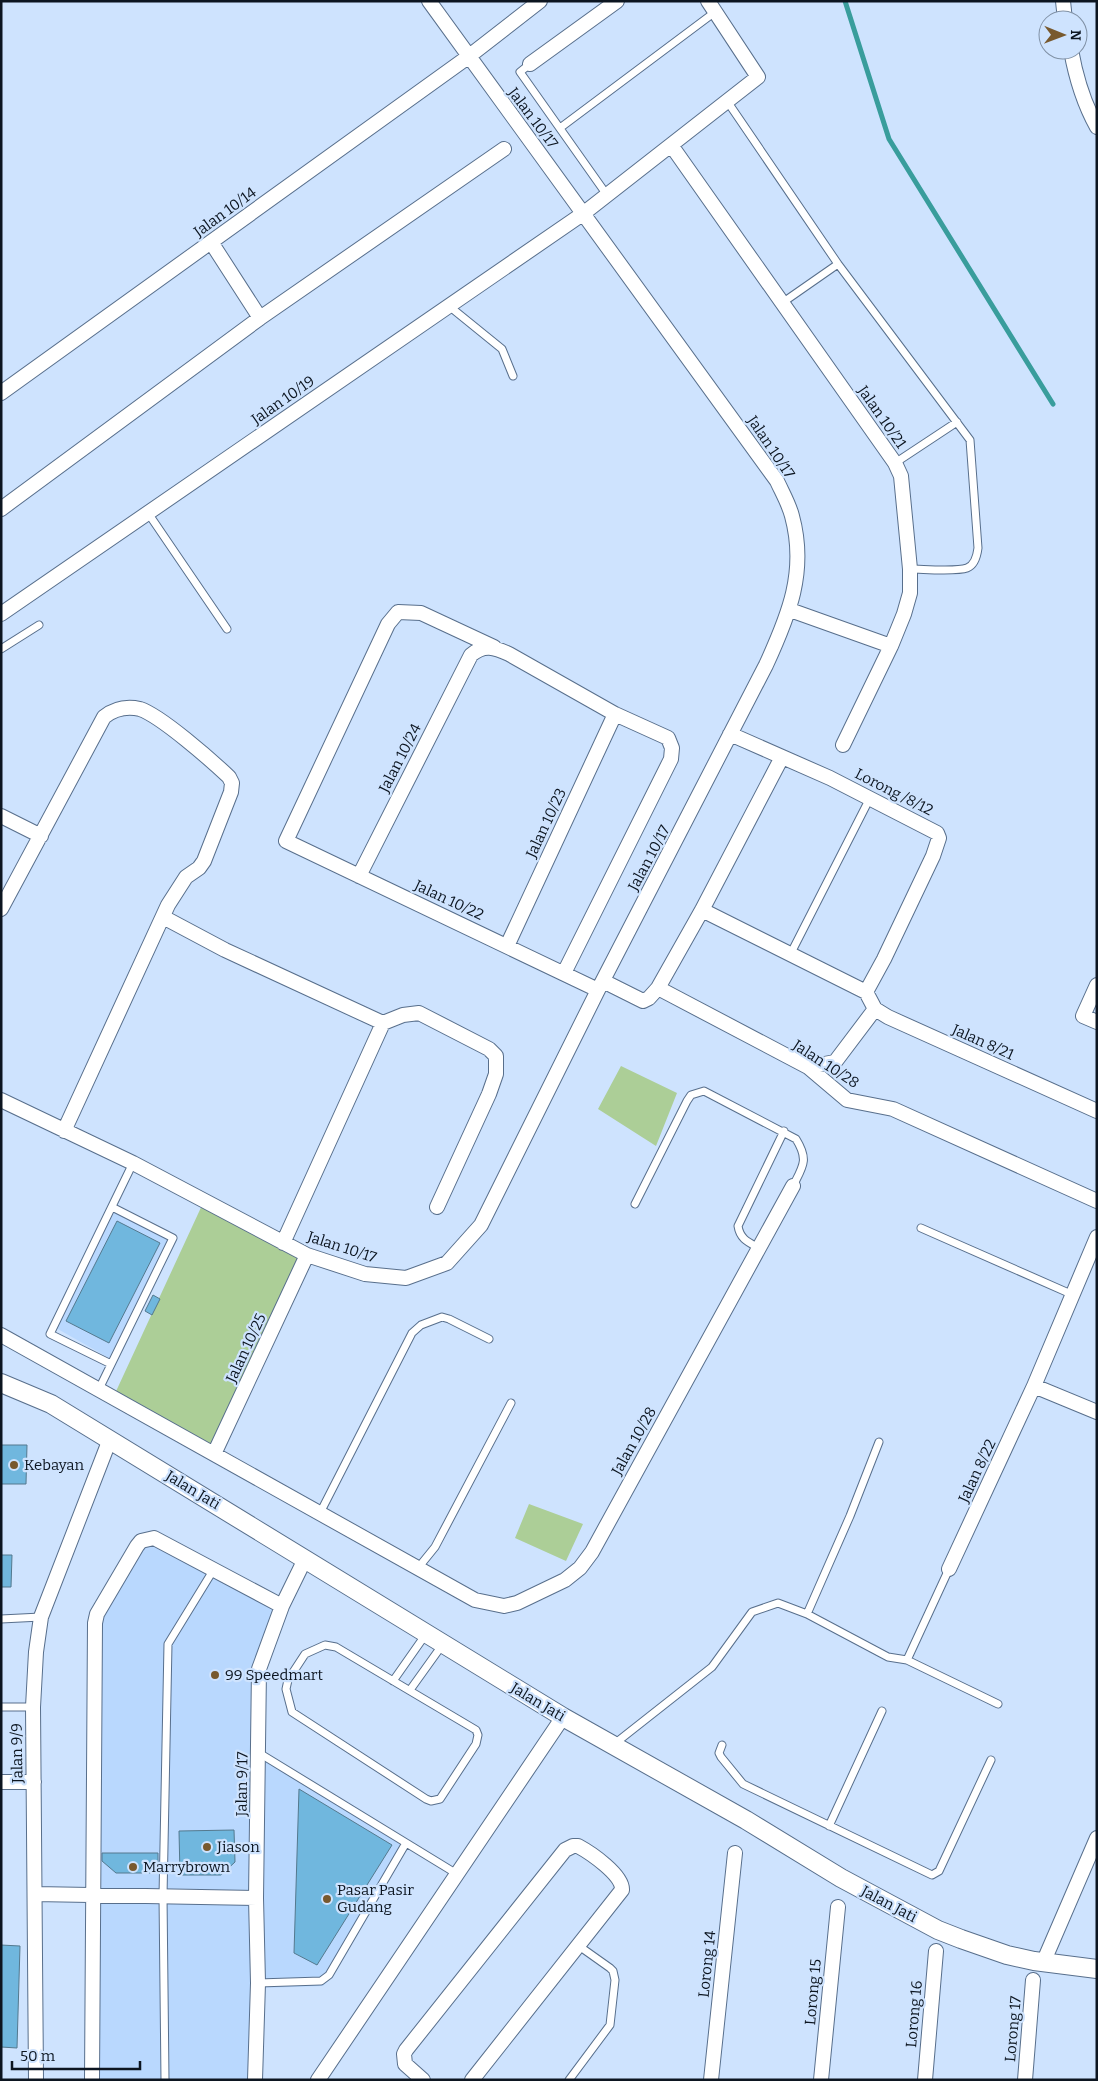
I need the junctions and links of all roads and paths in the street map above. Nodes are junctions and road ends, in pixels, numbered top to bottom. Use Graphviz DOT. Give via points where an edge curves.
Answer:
graph roads {
  1 [pos="429,1"];
  2 [pos="540,1"];
  3 [pos="617,1"];
  4 [pos="711,7"];
  5 [pos="468,57"];
  6 [pos="1072,60"];
  7 [pos="530,64"];
  8 [pos="727,101"];
  9 [pos="1097,127"];
  10 [pos="560,128"];
  11 [pos="671,145"];
  12 [pos="504,149"];
  13 [pos="607,195"];
  14 [pos="584,213"];
  15 [pos="212,242"];
  16 [pos="838,264"];
  17 [pos="782,304"];
  18 [pos="450,306"];
  19 [pos="260,318"];
  20 [pos="513,376"];
  21 [pos="1,394"];
  22 [pos="957,422"];
  23 [pos="895,463"];
  24 [pos="1,509"];
  25 [pos="148,513"];
  26 [pos="910,569"];
  27 [pos="790,610"];
  28 [pos="1,614"];
  29 [pos="39,625"];
  30 [pos="227,628"];
  31 [pos="891,646"];
  32 [pos="495,648"];
  33 [pos="1,649"];
  34 [pos="615,714"];
  35 [pos="730,734"];
  36 [pos="843,745"];
  37 [pos="782,757"];
  38 [pos="870,798"];
  39 [pos="1,816"];
  40 [pos="40,836"];
  41 [pos="359,876"];
  42 [pos="1,909"];
  43 [pos="702,910"];
  44 [pos="163,917"];
  45 [pos="507,946"];
  46 [pos="791,953"];
  47 [pos="564,973"];
  48 [pos="601,985"];
  49 [pos="1097,985"];
  50 [pos="658,988"];
  51 [pos="866,992"];
  52 [pos="875,1009"];
  53 [pos="1097,1022"];
  54 [pos="383,1023"];
  55 [pos="808,1068"];
  56 [pos="1,1100"];
  57 [pos="1097,1111"];
  58 [pos="64,1131"];
  59 [pos="784,1131"];
  60 [pos="133,1163"];
  61 [pos="793,1186"];
  62 [pos="1097,1202"];
  63 [pos="635,1204"];
  64 [pos="112,1207"];
  65 [pos="437,1207"];
  66 [pos="921,1228"];
  67 [pos="1097,1237"];
  68 [pos="283,1242"];
  69 [pos="759,1248"];
  70 [pos="307,1255"];
  71 [pos="1071,1294"];
  72 [pos="1,1335"];
  73 [pos="489,1339"];
  74 [pos="111,1364"];
  75 [pos="1,1383"];
  76 [pos="1034,1386"];
  77 [pos="98,1389"];
  78 [pos="512,1403"];
  79 [pos="1097,1412"];
  80 [pos="110,1440"];
  81 [pos="879,1442"];
  82 [pos="214,1454"];
  83 [pos="320,1514"];
  84 [pos="305,1559"];
  85 [pos="418,1568"];
  86 [pos="214,1569"];
  87 [pos="949,1569"];
  88 [pos="282,1606"];
  89 [pos="807,1614"];
  90 [pos="41,1617"];
  91 [pos="1,1619"];
  92 [pos="426,1633"];
  93 [pos="443,1644"];
  94 [pos="907,1660"];
  95 [pos="394,1681"];
  96 [pos="410,1690"];
  97 [pos="998,1704"];
  98 [pos="1,1707"];
  99 [pos="33,1707"];
  100 [pos="882,1711"];
  101 [pos="563,1717"];
  102 [pos="613,1745"];
  103 [pos="722,1745"];
  104 [pos="259,1753"];
  105 [pos="991,1760"];
  106 [pos="1,1782"];
  107 [pos="34,1782"];
  108 [pos="829,1826"];
  109 [pos="1097,1838"];
  110 [pos="406,1843"];
  111 [pos="735,1853"];
  112 [pos="457,1874"];
  113 [pos="35,1894"];
  114 [pos="92,1895"];
  115 [pos="163,1896"];
  116 [pos="256,1898"];
  117 [pos="838,1907"];
  118 [pos="579,1946"];
  119 [pos="936,1951"];
  120 [pos="1043,1962"];
  121 [pos="1097,1969"];
  122 [pos="1033,1980"];
  123 [pos="258,1983"];
  124 [pos="418,2076"];
  125 [pos="36,2080"];
  126 [pos="92,2080"];
  127 [pos="165,2080"];
  128 [pos="255,2080"];
  129 [pos="318,2080"];
  130 [pos="472,2080"];
  131 [pos="569,2080"];
  132 [pos="711,2080"];
  133 [pos="821,2080"];
  134 [pos="925,2080"];
  135 [pos="1025,2080"];
  1 -- 5 [label="street, Jalan 10/17"];
  2 -- 5 [label="street, Jalan 10/14"];
  3 -- 7 [label="street"];
  4 -- 8 [label="street, Jalan 10/19" via="758,76"];
  4 -- 10 [label="lane"];
  5 -- 14 [label="street, Jalan 10/17"];
  5 -- 15 [label="street, Jalan 10/14"];
  6 -- 9 [label="street" via="1085,106"];
  7 -- 10 [label="lane" via="520,72"];
  8 -- 11 [label="street, Jalan 10/19"];
  8 -- 16 [label="lane"];
  10 -- 13 [label="lane"];
  11 -- 13 [label="street, Jalan 10/19"];
  11 -- 17 [label="street, Jalan 10/21"];
  12 -- 19 [label="street"];
  13 -- 14 [label="street, Jalan 10/19"];
  14 -- 18 [label="street, Jalan 10/19"];
  14 -- 27 [label="street, Jalan 10/17" via="776,480 792,516 798,551"];
  15 -- 19 [label="street"];
  15 -- 21 [label="street, Jalan 10/14"];
  16 -- 17 [label="lane"];
  16 -- 22 [label="lane"];
  17 -- 23 [label="street, Jalan 10/21"];
  18 -- 20 [label="lane" via="502,349"];
  18 -- 25 [label="street, Jalan 10/19"];
  19 -- 24 [label="street"];
  22 -- 23 [label="lane"];
  22 -- 26 [label="lane" via="972,447 976,559 960,569"];
  23 -- 26 [label="street, Jalan 10/21" via="901,476"];
  25 -- 28 [label="street, Jalan 10/19"];
  25 -- 30 [label="lane"];
  26 -- 31 [label="street, Jalan 10/21" via="910,593"];
  27 -- 31 [label="street"];
  27 -- 35 [label="street, Jalan 10/17"];
  29 -- 33 [label="lane"];
  31 -- 36 [label="street, Jalan 10/21"];
  32 -- 34 [label="street"];
  32 -- 41 [label="street, Jalan 10/24" via="485,646 471,655"];
  32 -- 41 [label="street, Jalan 10/22" via="421,613 398,612 388,624 286,841"];
  34 -- 45 [label="street, Jalan 10/23"];
  34 -- 47 [label="street" via="668,738 672,748 671,759"];
  35 -- 37 [label="street, Lorong /8/12"];
  35 -- 48 [label="street, Jalan 10/17"];
  37 -- 38 [label="street, Lorong /8/12"];
  37 -- 43 [label="street"];
  38 -- 46 [label="lane"];
  38 -- 51 [label="street, Lorong /8/12" via="932,829 939,838"];
  39 -- 40 [label="street"];
  40 -- 42 [label="street"];
  40 -- 44 [label="street" via="104,717 119,708 146,712 182,736 232,783 228,805 204,861 180,885"];
  41 -- 45 [label="street, Jalan 10/22"];
  43 -- 46 [label="street"];
  43 -- 50 [label="street"];
  44 -- 54 [label="street" via="225,950"];
  44 -- 58 [label="street"];
  45 -- 47 [label="street, Jalan 10/22"];
  46 -- 51 [label="street"];
  47 -- 48 [label="street, Jalan 10/22"];
  48 -- 50 [label="street" via="643,1001"];
  48 -- 70 [label="street, Jalan 10/17" via="481,1225 447,1263 406,1278 365,1274"];
  49 -- 53 [label="street" via="1083,1016"];
  50 -- 55 [label="street, Jalan 10/28"];
  51 -- 52 [label="street"];
  52 -- 55 [label="street" via="835,1062"];
  52 -- 57 [label="street, Jalan 8/21"];
  54 -- 65 [label="street" via="419,1013 489,1049 496,1056 496,1074 489,1094"];
  54 -- 68 [label="street"];
  55 -- 62 [label="street, Jalan 10/28" via="847,1100 893,1108"];
  56 -- 58 [label="street, Jalan 10/17"];
  58 -- 60 [label="street, Jalan 10/17"];
  59 -- 61 [label="lane" via="796,1139 804,1154 804,1163"];
  59 -- 63 [label="lane" via="711,1093 697,1092 687,1101"];
  59 -- 69 [label="lane" via="738,1226 743,1239"];
  60 -- 64 [label="lane"];
  60 -- 68 [label="street, Jalan 10/17"];
  61 -- 69 [label="street, Jalan 10/28"];
  64 -- 74 [label="lane" via="173,1238"];
  64 -- 74 [label="lane" via="50,1334"];
  66 -- 71 [label="lane"];
  67 -- 71 [label="street, Jalan 8/22"];
  68 -- 70 [label="street, Jalan 10/17"];
  69 -- 85 [label="street, Jalan 10/28" via="592,1552 580,1568 565,1580 504,1606 475,1600"];
  70 -- 82 [label="street, Jalan 10/25"];
  71 -- 76 [label="street, Jalan 8/22"];
  72 -- 77 [label="street"];
  73 -- 83 [label="lane" via="446,1317 438,1317 417,1327"];
  74 -- 77 [label="lane"];
  75 -- 80 [label="street, Jalan Jati" via="51,1404"];
  76 -- 79 [label="street"];
  76 -- 87 [label="street, Jalan 8/22"];
  77 -- 82 [label="street"];
  78 -- 85 [label="lane" via="435,1547"];
  80 -- 84 [label="street, Jalan Jati"];
  80 -- 90 [label="street, Jalan 9/9"];
  81 -- 89 [label="lane"];
  82 -- 83 [label="street"];
  83 -- 85 [label="street"];
  84 -- 88 [label="street, Jalan 9/17"];
  84 -- 92 [label="street, Jalan Jati"];
  86 -- 88 [label="street"];
  86 -- 114 [label="street" via="154,1538 141,1541 95,1620"];
  86 -- 115 [label="lane" via="168,1644"];
  87 -- 94 [label="lane"];
  88 -- 104 [label="street, Jalan 9/17" via="259,1669"];
  89 -- 94 [label="lane" via="888,1657"];
  89 -- 102 [label="lane" via="778,1603 752,1612 712,1667"];
  90 -- 91 [label="lane"];
  90 -- 99 [label="street, Jalan 9/9"];
  92 -- 93 [label="street, Jalan Jati"];
  92 -- 95 [label="lane"];
  93 -- 96 [label="lane"];
  93 -- 101 [label="street, Jalan Jati"];
  94 -- 97 [label="lane"];
  95 -- 96 [label="lane"];
  95 -- 96 [label="lane" via="329,1645 305,1654 286,1686 295,1715 426,1799 436,1801 444,1795 476,1744 478,1735 472,1727"];
  98 -- 99 [label="lane"];
  99 -- 107 [label="street, Jalan 9/9"];
  100 -- 108 [label="lane"];
  101 -- 102 [label="street, Jalan Jati"];
  101 -- 112 [label="street"];
  102 -- 120 [label="street, Jalan Jati" via="841,1878 938,1930 1007,1955"];
  103 -- 108 [label="lane" via="721,1758 743,1784"];
  104 -- 110 [label="lane"];
  104 -- 116 [label="street, Jalan 9/17"];
  105 -- 108 [label="lane" via="936,1873 929,1874"];
  106 -- 107 [label="street"];
  107 -- 113 [label="street, Jalan 9/9"];
  109 -- 120 [label="street"];
  110 -- 112 [label="lane"];
  110 -- 123 [label="lane" via="329,1975 321,1981"];
  111 -- 132 [label="street, Lorong 14"];
  112 -- 129 [label="street"];
  113 -- 114 [label="street"];
  113 -- 125 [label="street, Jalan 9/9"];
  114 -- 115 [label="street"];
  114 -- 126 [label="street"];
  115 -- 116 [label="street"];
  115 -- 127 [label="lane"];
  116 -- 123 [label="street, Jalan 9/17"];
  117 -- 133 [label="street, Lorong 15"];
  118 -- 124 [label="street" via="619,1894 622,1885 617,1876 582,1848 573,1846 564,1850 406,2050 405,2064"];
  118 -- 130 [label="street"];
  118 -- 131 [label="lane" via="610,1968 615,1980 610,2025"];
  119 -- 134 [label="street, Lorong 16"];
  120 -- 121 [label="street, Jalan Jati"];
  122 -- 135 [label="street, Lorong 17"];
  123 -- 128 [label="street, Jalan 9/17"];
}
